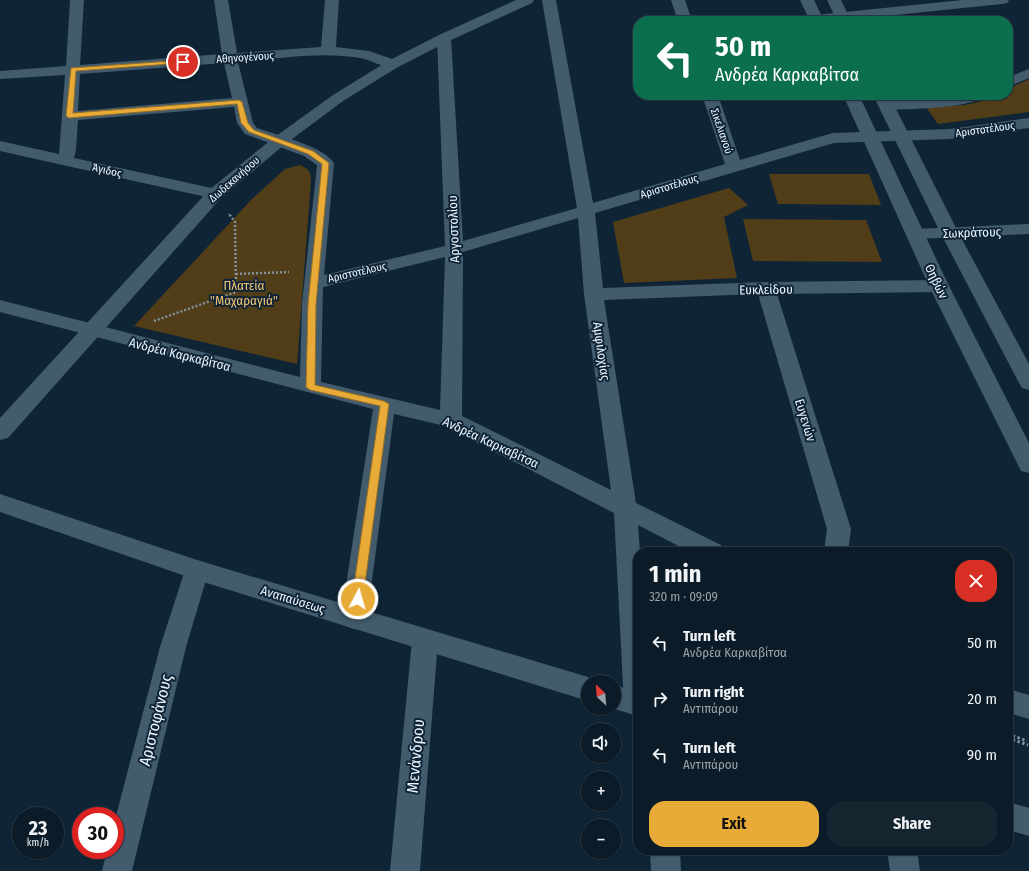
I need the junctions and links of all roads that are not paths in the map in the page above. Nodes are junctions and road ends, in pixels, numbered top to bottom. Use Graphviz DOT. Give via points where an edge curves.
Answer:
graph roads {
  1 [pos="77,0"];
  2 [pos="221,0"];
  3 [pos="332,0"];
  4 [pos="527,0"];
  5 [pos="549,0"];
  6 [pos="678,0"];
  7 [pos="807,0"];
  8 [pos="834,0"];
  9 [pos="1002,0"];
  10 [pos="683,16"];
  11 [pos="814,16"];
  12 [pos="842,16"];
  13 [pos="868,16"];
  14 [pos="444,38"];
  15 [pos="328,51"];
  16 [pos="230,58"];
  17 [pos="393,64"];
  18 [pos="73,69"];
  19 [pos="1029,73"];
  20 [pos="0,75"];
  21 [pos="1013,80"];
  22 [pos="712,100"];
  23 [pos="853,100"];
  24 [pos="884,100"];
  25 [pos="957,100"];
  26 [pos="239,102"];
  27 [pos="69,116"];
  28 [pos="1029,123"];
  29 [pos="870,136"];
  30 [pos="901,136"];
  31 [pos="278,142"];
  32 [pos="0,146"];
  33 [pos="65,160"];
  34 [pos="734,166"];
  35 [pos="215,194"];
  36 [pos="586,211"];
  37 [pos="1029,229"];
  38 [pos="949,232"];
  39 [pos="915,234"];
  40 [pos="454,249"];
  41 [pos="314,277"];
  42 [pos="939,286"];
  43 [pos="766,288"];
  44 [pos="594,294"];
  45 [pos="0,306"];
  46 [pos="92,332"];
  47 [pos="1029,383"];
  48 [pos="310,387"];
  49 [pos="384,404"];
  50 [pos="451,420"];
  51 [pos="0,432"];
  52 [pos="1027,457"];
  53 [pos="0,503"];
  54 [pos="625,508"];
  55 [pos="702,547"];
  56 [pos="837,547"];
  57 [pos="197,570"];
  58 [pos="356,608"];
  59 [pos="633,629"];
  60 [pos="425,640"];
  61 [pos="581,687"];
  62 [pos="621,699"];
  63 [pos="1013,702"];
  64 [pos="633,703"];
  65 [pos="1029,707"];
  66 [pos="1013,713"];
  67 [pos="1028,734"];
  68 [pos="1013,817"];
  69 [pos="1029,822"];
  70 [pos="665,855"];
  71 [pos="903,855"];
  72 [pos="117,871"];
  73 [pos="405,871"];
  74 [pos="666,871"];
  75 [pos="905,871"];
  1 -- 18 [label="street"];
  2 -- 16 [label="street"];
  3 -- 15 [label="street"];
  4 -- 14 [label="street, Δωδεκανήσου"];
  5 -- 36 [label="street, Αμφιλοχίας"];
  6 -- 10 [label="street"];
  7 -- 11 [label="street"];
  8 -- 12 [label="street"];
  9 -- 13 [label="street"];
  14 -- 17 [label="street, Δωδεκανήσου"];
  14 -- 40 [label="street, Αργοστολίου"];
  15 -- 16 [label="street, Αθηνογένους"];
  15 -- 17 [label="street, Αθηνογένους" via="353,51 375,56"];
  16 -- 18 [label="street, Αθηνογένους"];
  16 -- 26 [label="street"];
  17 -- 31 [label="street, Δωδεκανήσου" via="338,98"];
  18 -- 20 [label="street, Αθηνογένους"];
  18 -- 27 [label="street"];
  19 -- 21 [label="street"];
  22 -- 34 [label="street, Σικελιανού"];
  23 -- 29 [label="street, Θηβών"];
  24 -- 25 [label="street"];
  24 -- 30 [label="street"];
  26 -- 27 [label="street"];
  26 -- 31 [label="street" via="245,123 252,131"];
  27 -- 33 [label="street" via="68,150"];
  28 -- 30 [label="street, Αριστοτέλους" via="950,134"];
  29 -- 30 [label="street, Αριστοτέλους"];
  29 -- 34 [label="street, Αριστοτέλους" via="833,138"];
  29 -- 39 [label="street, Θηβών"];
  30 -- 38 [label="street"];
  31 -- 35 [label="street, Δωδεκανήσου"];
  31 -- 41 [label="street" via="310,153 326,163"];
  32 -- 33 [label="street, Άγιδος"];
  33 -- 35 [label="street, Άγιδος"];
  34 -- 36 [label="street, Αριστοτέλους"];
  35 -- 46 [label="street, Δωδεκανήσου"];
  36 -- 40 [label="street, Αριστοτέλους"];
  36 -- 44 [label="street, Αμφιλοχίας"];
  37 -- 38 [label="street, Σωκράτους"];
  38 -- 39 [label="street, Σωκράτους"];
  38 -- 47 [label="street"];
  39 -- 42 [label="street, Θηβών"];
  40 -- 41 [label="street, Αριστοτέλους"];
  40 -- 50 [label="street, Αργοστολίου"];
  41 -- 48 [label="street"];
  42 -- 43 [label="street, Ευκλείδου"];
  42 -- 52 [label="street, Θηβών"];
  43 -- 44 [label="street, Ευκλείδου"];
  43 -- 56 [label="street, Ευγενών" via="839,529"];
  44 -- 54 [label="street, Αμφιλοχίας"];
  45 -- 46 [label="street, Ανδρέα Καρκαβίτσα"];
  46 -- 48 [label="street, Ανδρέα Καρκαβίτσα"];
  46 -- 51 [label="street, Δωδεκανήσου"];
  48 -- 49 [label="street, Ανδρέα Καρκαβίτσα"];
  49 -- 50 [label="street, Ανδρέα Καρκαβίτσα"];
  49 -- 58 [label="street"];
  50 -- 54 [label="street, Ανδρέα Καρκαβίτσα"];
  53 -- 57 [label="street, Αναπαύσεως"];
  54 -- 55 [label="street, Ανδρέα Καρκαβίτσα"];
  54 -- 59 [label="street, Αμφιλοχίας"];
  57 -- 58 [label="street, Αναπαύσεως"];
  57 -- 72 [label="street, Αριστοφάνους" via="173,647"];
  58 -- 60 [label="street, Αναπαύσεως"];
  60 -- 61 [label="street, Αναπαύσεως"];
  60 -- 73 [label="street, Μενάνδρου"];
  62 -- 64 [label="street"];
  63 -- 65 [label="street"];
  66 -- 67 [label="street"];
  68 -- 69 [label="street"];
  70 -- 74 [label="street"];
  71 -- 75 [label="street"];
}
